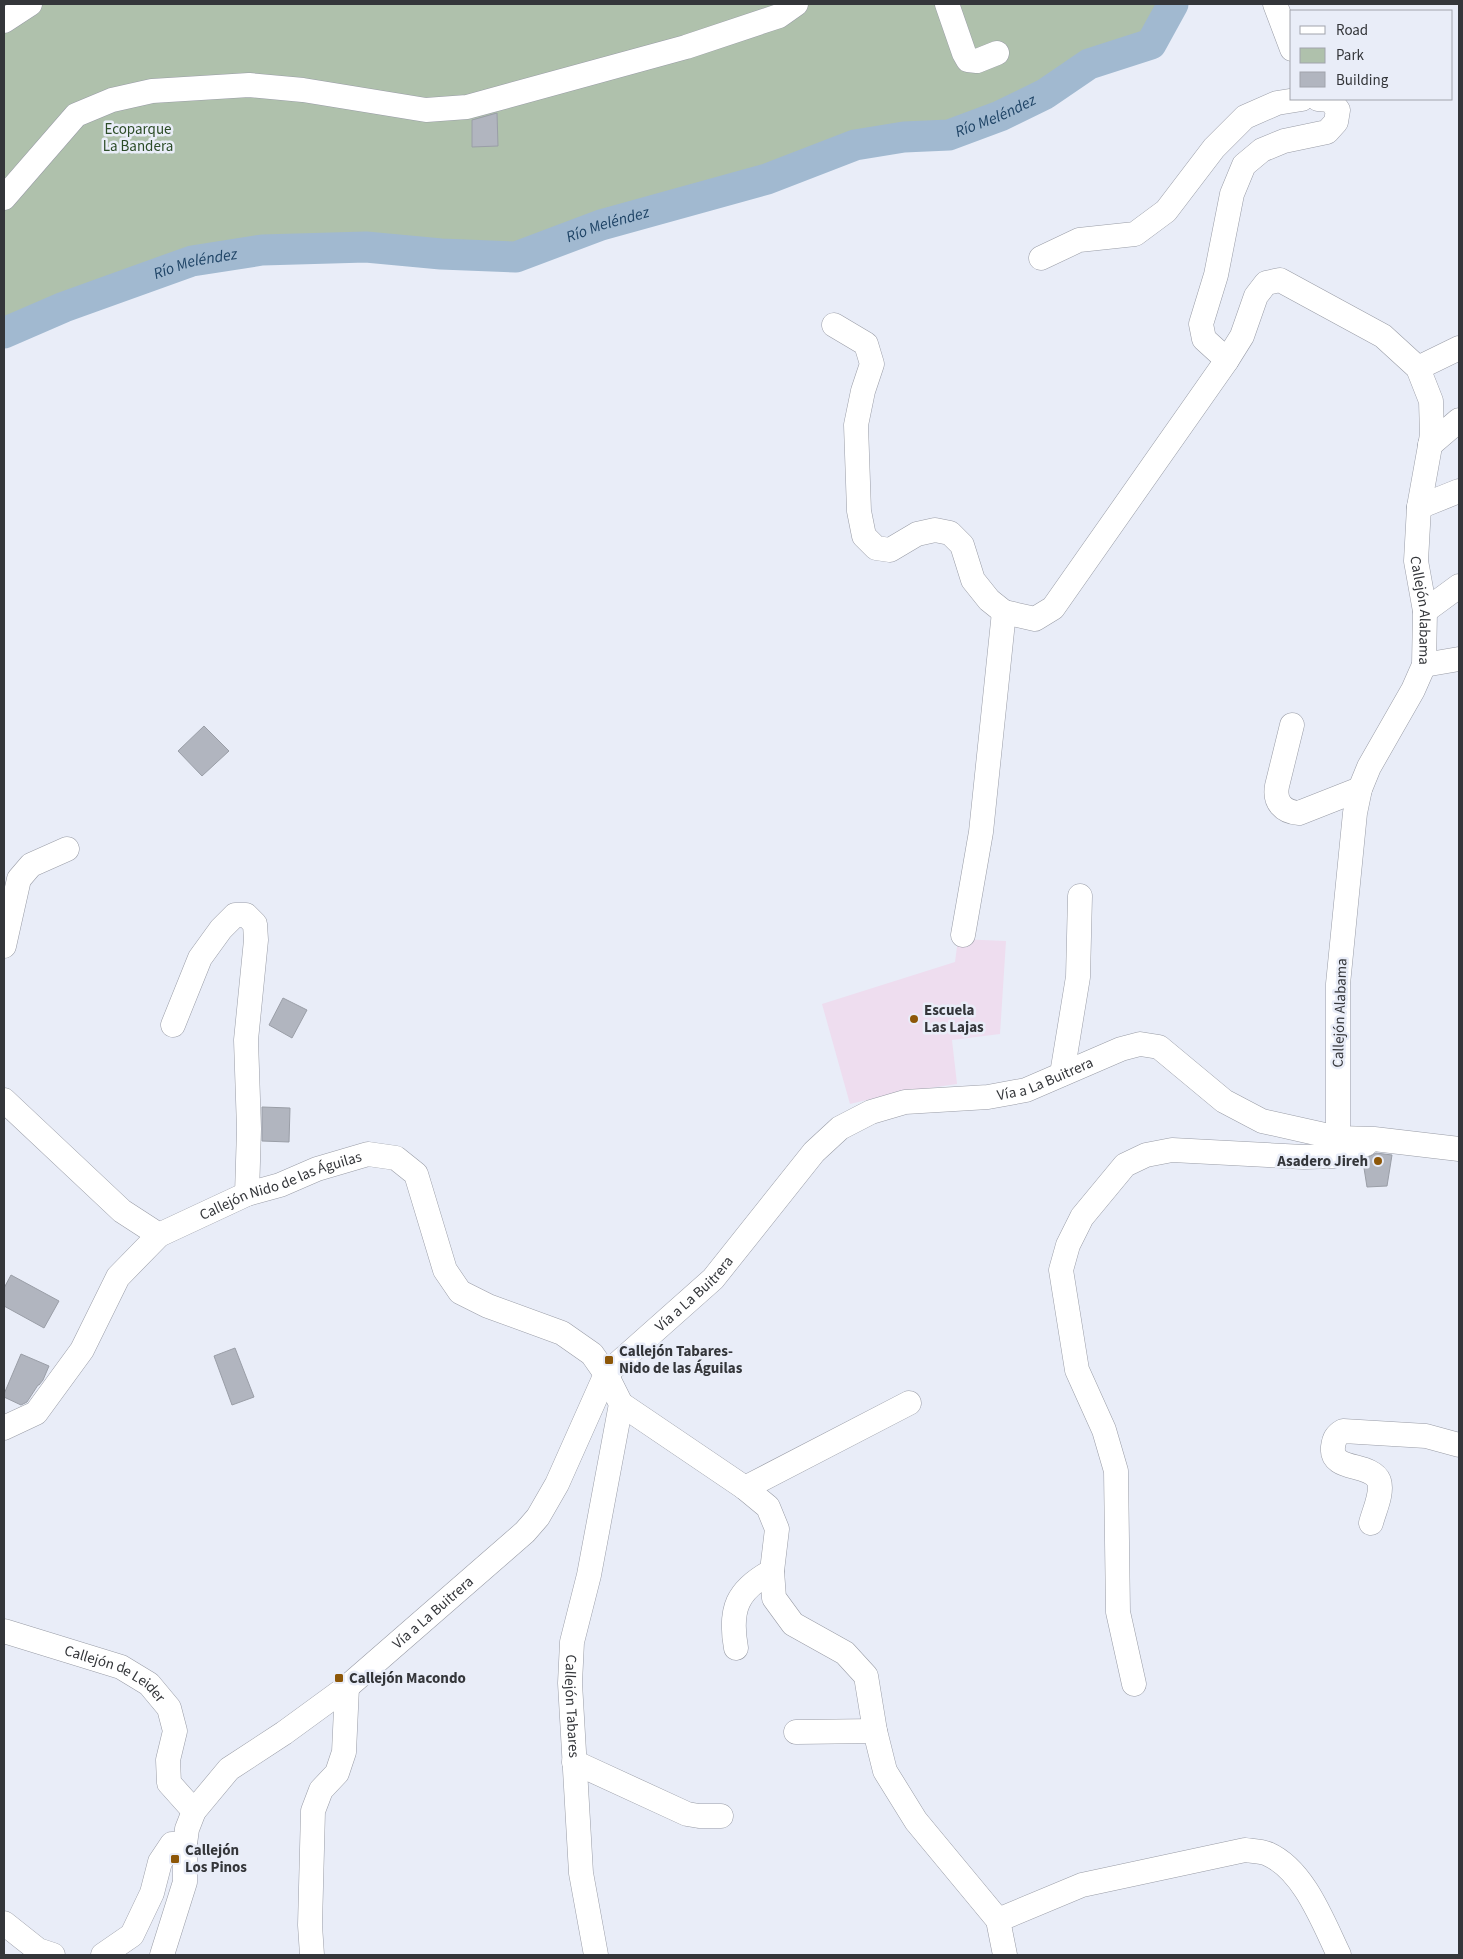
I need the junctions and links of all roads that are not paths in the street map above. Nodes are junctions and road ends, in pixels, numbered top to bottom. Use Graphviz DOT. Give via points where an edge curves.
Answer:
graph roads {
  1 [pos="30,4"];
  2 [pos="796,4"];
  3 [pos="947,4"];
  4 [pos="1275,4"];
  5 [pos="4,21"];
  6 [pos="1290,44"];
  7 [pos="997,53"];
  8 [pos="1296,100"];
  9 [pos="1330,100"];
  10 [pos="4,198"];
  11 [pos="1041,258"];
  12 [pos="834,325"];
  13 [pos="1459,348"];
  14 [pos="1227,360"];
  15 [pos="1418,368"];
  16 [pos="1459,420"];
  17 [pos="1430,445"];
  18 [pos="1459,491"];
  19 [pos="1420,508"];
  20 [pos="1459,586"];
  21 [pos="1426,611"];
  22 [pos="1004,612"];
  23 [pos="1459,659"];
  24 [pos="1424,665"];
  25 [pos="1292,724"];
  26 [pos="1360,789"];
  27 [pos="67,849"];
  28 [pos="1080,896"];
  29 [pos="964,935"];
  30 [pos="4,946"];
  31 [pos="173,1025"];
  32 [pos="1062,1074"];
  33 [pos="4,1100"];
  34 [pos="1338,1138"];
  35 [pos="1374,1139"];
  36 [pos="1459,1148"];
  37 [pos="247,1194"];
  38 [pos="159,1234"];
  39 [pos="606,1374"];
  40 [pos="909,1403"];
  41 [pos="622,1404"];
  42 [pos="4,1428"];
  43 [pos="1459,1445"];
  44 [pos="745,1488"];
  45 [pos="1371,1523"];
  46 [pos="772,1571"];
  47 [pos="4,1631"];
  48 [pos="736,1648"];
  49 [pos="1134,1684"];
  50 [pos="347,1687"];
  51 [pos="875,1731"];
  52 [pos="796,1732"];
  53 [pos="574,1762"];
  54 [pos="194,1812"];
  55 [pos="721,1816"];
  56 [pos="185,1844"];
  57 [pos="998,1920"];
  58 [pos="4,1923"];
  59 [pos="53,1955"];
  60 [pos="104,1955"];
  61 [pos="162,1955"];
  62 [pos="312,1955"];
  63 [pos="596,1955"];
  64 [pos="1005,1955"];
  65 [pos="1339,1955"];
  1 -- 5 [label="street"];
  2 -- 10 [label="street" via="778,16 686,48 467,107 426,110 304,90 249,85 152,90 112,100 76,116"];
  3 -- 7 [label="street" via="968,60 977,61"];
  4 -- 6 [label="street"];
  8 -- 11 [label="street" via="1277,103 1245,117 1214,148 1166,211 1135,234 1080,240"];
  9 -- 14 [label="street" via="1338,110 1336,122 1327,132 1284,141 1262,150 1244,166 1232,194 1216,275 1201,324 1204,339"];
  12 -- 22 [label="street" via="866,344 872,364 856,425 859,512 864,536 876,548 890,550 916,534 935,530 950,533 962,545 973,580"];
  13 -- 15 [label="street"];
  14 -- 15 [label="street, Callejón Alabama" via="1242,336 1256,296 1266,283 1280,280 1383,336"];
  14 -- 22 [label="street" via="1054,608 1035,619"];
  15 -- 17 [label="street, Callejón Alabama" via="1431,401"];
  16 -- 17 [label="street"];
  17 -- 19 [label="street, Callejón Alabama"];
  18 -- 19 [label="street"];
  19 -- 21 [label="street, Callejón Alabama" via="1416,561"];
  20 -- 21 [label="street"];
  21 -- 24 [label="street, Callejón Alabama"];
  22 -- 29 [label="street" via="981,832"];
  23 -- 24 [label="street"];
  24 -- 26 [label="street, Callejón Alabama" via="1368,768"];
  25 -- 26 [label="street" via="1277,786 1278,802 1291,813 1299,813"];
  26 -- 34 [label="street, Callejón Alabama" via="1338,984"];
  27 -- 30 [label="street" via="32,865 19,879"];
  28 -- 32 [label="street" via="1078,977"];
  31 -- 37 [label="street" via="200,958 235,915 246,915 255,924 256,940 246,1040"];
  32 -- 34 [label="street, Vía a La Buitrera" via="1121,1049 1140,1044 1159,1048 1224,1101 1262,1121"];
  32 -- 39 [label="street, Vía a La Buitrera" via="1026,1090 988,1098 905,1102 871,1112 840,1128 814,1152 713,1279"];
  33 -- 38 [label="street" via="122,1211"];
  34 -- 35 [label="street, Vía a La Buitrera"];
  35 -- 36 [label="street, Vía a La Buitrera"];
  35 -- 49 [label="street" via="1357,1149 1334,1156 1172,1150 1146,1155 1125,1165 1082,1217 1068,1245 1061,1270 1076,1370 1104,1430 1116,1471 1118,1612"];
  37 -- 38 [label="street, Callejón Nido de las Águilas"];
  37 -- 39 [label="street, Callejón Nido de las Águilas" via="368,1154 396,1158 416,1174 445,1270 460,1292 488,1306 562,1332 592,1354"];
  38 -- 42 [label="street, Callejón Nido de las Águilas" via="118,1277 82,1350 36,1412"];
  39 -- 41 [label="street"];
  39 -- 50 [label="street, Vía a La Buitrera" via="557,1484 538,1517 525,1532"];
  40 -- 44 [label="street"];
  41 -- 44 [label="street"];
  41 -- 53 [label="street, Callejón Tabares" via="589,1576 572,1642 570,1683"];
  43 -- 45 [label="street" via="1426,1436 1343,1431 1338,1434 1332,1454 1336,1459 1372,1473 1378,1479 1381,1488"];
  44 -- 46 [label="street" via="768,1507 777,1529"];
  46 -- 48 [label="street" via="745,1589 738,1603 733,1619"];
  46 -- 51 [label="street" via="774,1598 793,1624 845,1653 866,1676"];
  47 -- 54 [label="street, Callejón de Leider" via="121,1667 149,1684 169,1708 175,1731 168,1760 169,1783"];
  50 -- 54 [label="street, Vía a La Buitrera" via="284,1734 229,1769"];
  50 -- 62 [label="street" via="344,1752 338,1773 321,1790 313,1811"];
  51 -- 52 [label="street"];
  51 -- 57 [label="street" via="885,1771 916,1821"];
  53 -- 55 [label="street" via="687,1814"];
  53 -- 63 [label="street, Callejón Tabares" via="581,1873"];
  54 -- 56 [label="street, Vía a La Buitrera"];
  56 -- 60 [label="street" via="172,1844 160,1862 152,1893 132,1935"];
  56 -- 61 [label="street, Vía a La Buitrera" via="185,1882"];
  57 -- 64 [label="street"];
  57 -- 65 [label="street" via="1082,1885 1245,1850 1268,1854 1290,1868 1315,1905"];
  58 -- 59 [label="street" via="38,1950"];
}
